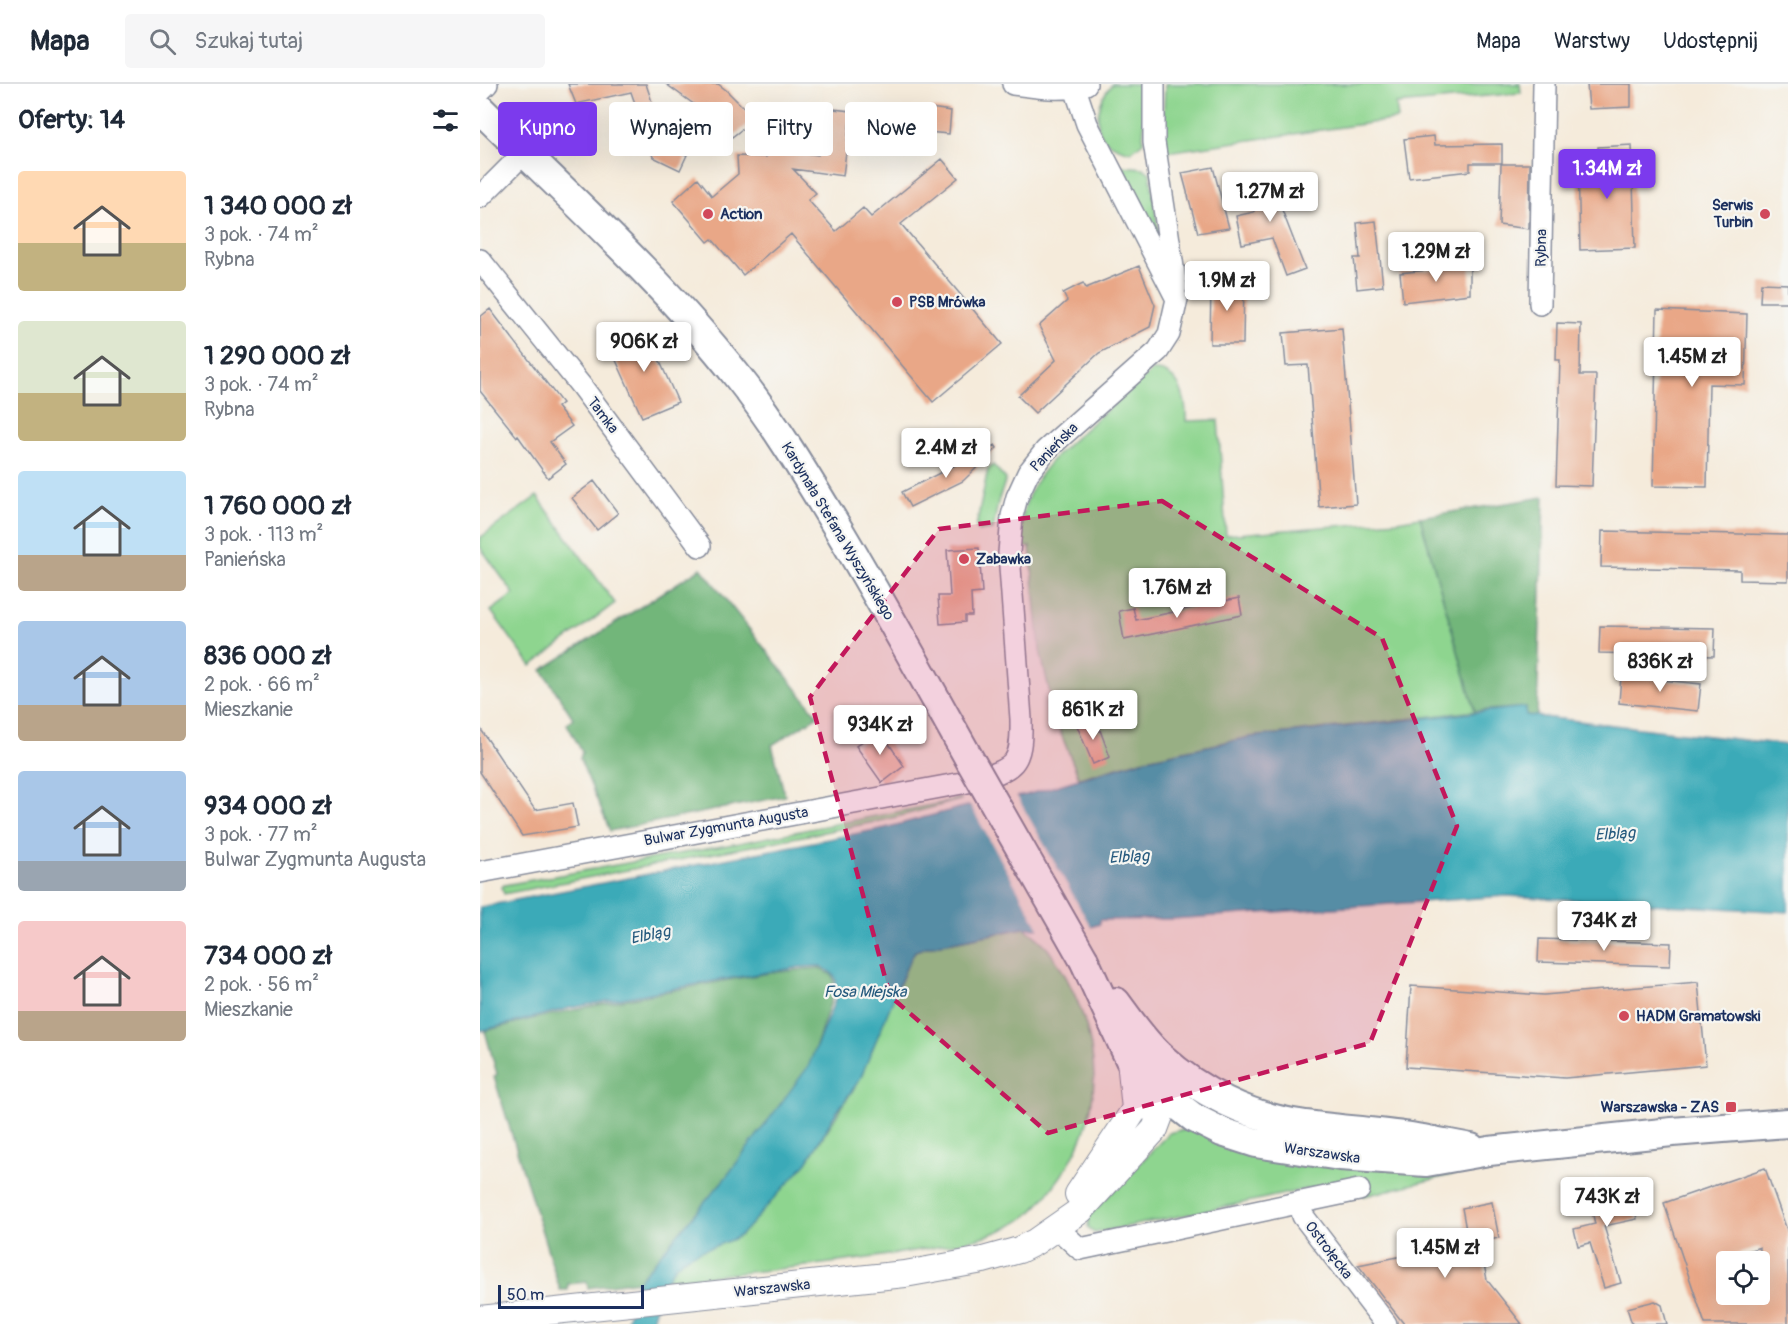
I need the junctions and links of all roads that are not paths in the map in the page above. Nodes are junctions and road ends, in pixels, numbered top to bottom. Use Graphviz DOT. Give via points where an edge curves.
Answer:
graph roads {
  1 [pos="487,84"];
  2 [pos="1013,84"];
  3 [pos="1154,84"];
  4 [pos="1544,84"];
  5 [pos="1081,86"];
  6 [pos="480,92"];
  7 [pos="480,109"];
  8 [pos="498,127"];
  9 [pos="521,156"];
  10 [pos="527,156"];
  11 [pos="480,198"];
  12 [pos="480,260"];
  13 [pos="1177,299"];
  14 [pos="1540,304"];
  15 [pos="700,546"];
  16 [pos="972,772"];
  17 [pos="480,872"];
  18 [pos="1083,960"];
  19 [pos="1130,1060"];
  20 [pos="1176,1088"];
  21 [pos="1135,1109"];
  22 [pos="1788,1123"];
  23 [pos="1359,1190"];
  24 [pos="1300,1202"];
  25 [pos="1056,1227"];
  26 [pos="480,1319"];
  27 [pos="1386,1324"];
  1 -- 6 [label="street"];
  2 -- 5 [label="street" via="1057,89"];
  3 -- 13 [label="street, Panieńska" via="1154,142"];
  4 -- 14 [label="street, Rybna"];
  5 -- 13 [label="street" via="1087,124"];
  7 -- 8 [label="main road, Kardynała Stefana Wyszyńskiego"];
  9 -- 11 [label="street"];
  10 -- 16 [label="main road, Kardynała Stefana Wyszyńskiego" via="629,254 745,386 795,457 848,545"];
  12 -- 15 [label="street, Tamka" via="582,387"];
  13 -- 16 [label="street, Panieńska" via="1169,334 1158,351 1046,450 1028,472 1017,497 1009,553 1022,739 1016,760 1004,771"];
  16 -- 17 [label="street, Bulwar Zygmunta Augusta"];
  16 -- 18 [label="main road, Kardynała Stefana Wyszyńskiego, bridge"];
  18 -- 19 [label="main road, Warszawska"];
  18 -- 20 [label="main road, Warszawska" via="1160,1057"];
  19 -- 20 [label="main road, Warszawska"];
  19 -- 21 [label="street, Warszawska"];
  20 -- 21 [label="street"];
  20 -- 22 [label="main road, Warszawska" via="1211,1094 1262,1115 1297,1124 1404,1136 1489,1151"];
  20 -- 25 [label="street, Warszawska" via="1155,1129 1081,1210"];
  21 -- 25 [label="street, Warszawska"];
  23 -- 24 [label="street, Warszawska"];
  24 -- 25 [label="street, Warszawska" via="1080,1249"];
  24 -- 27 [label="street, Ostrołęcka" via="1303,1216"];
  25 -- 26 [label="street, Warszawska" via="1019,1250 939,1269"];
}
